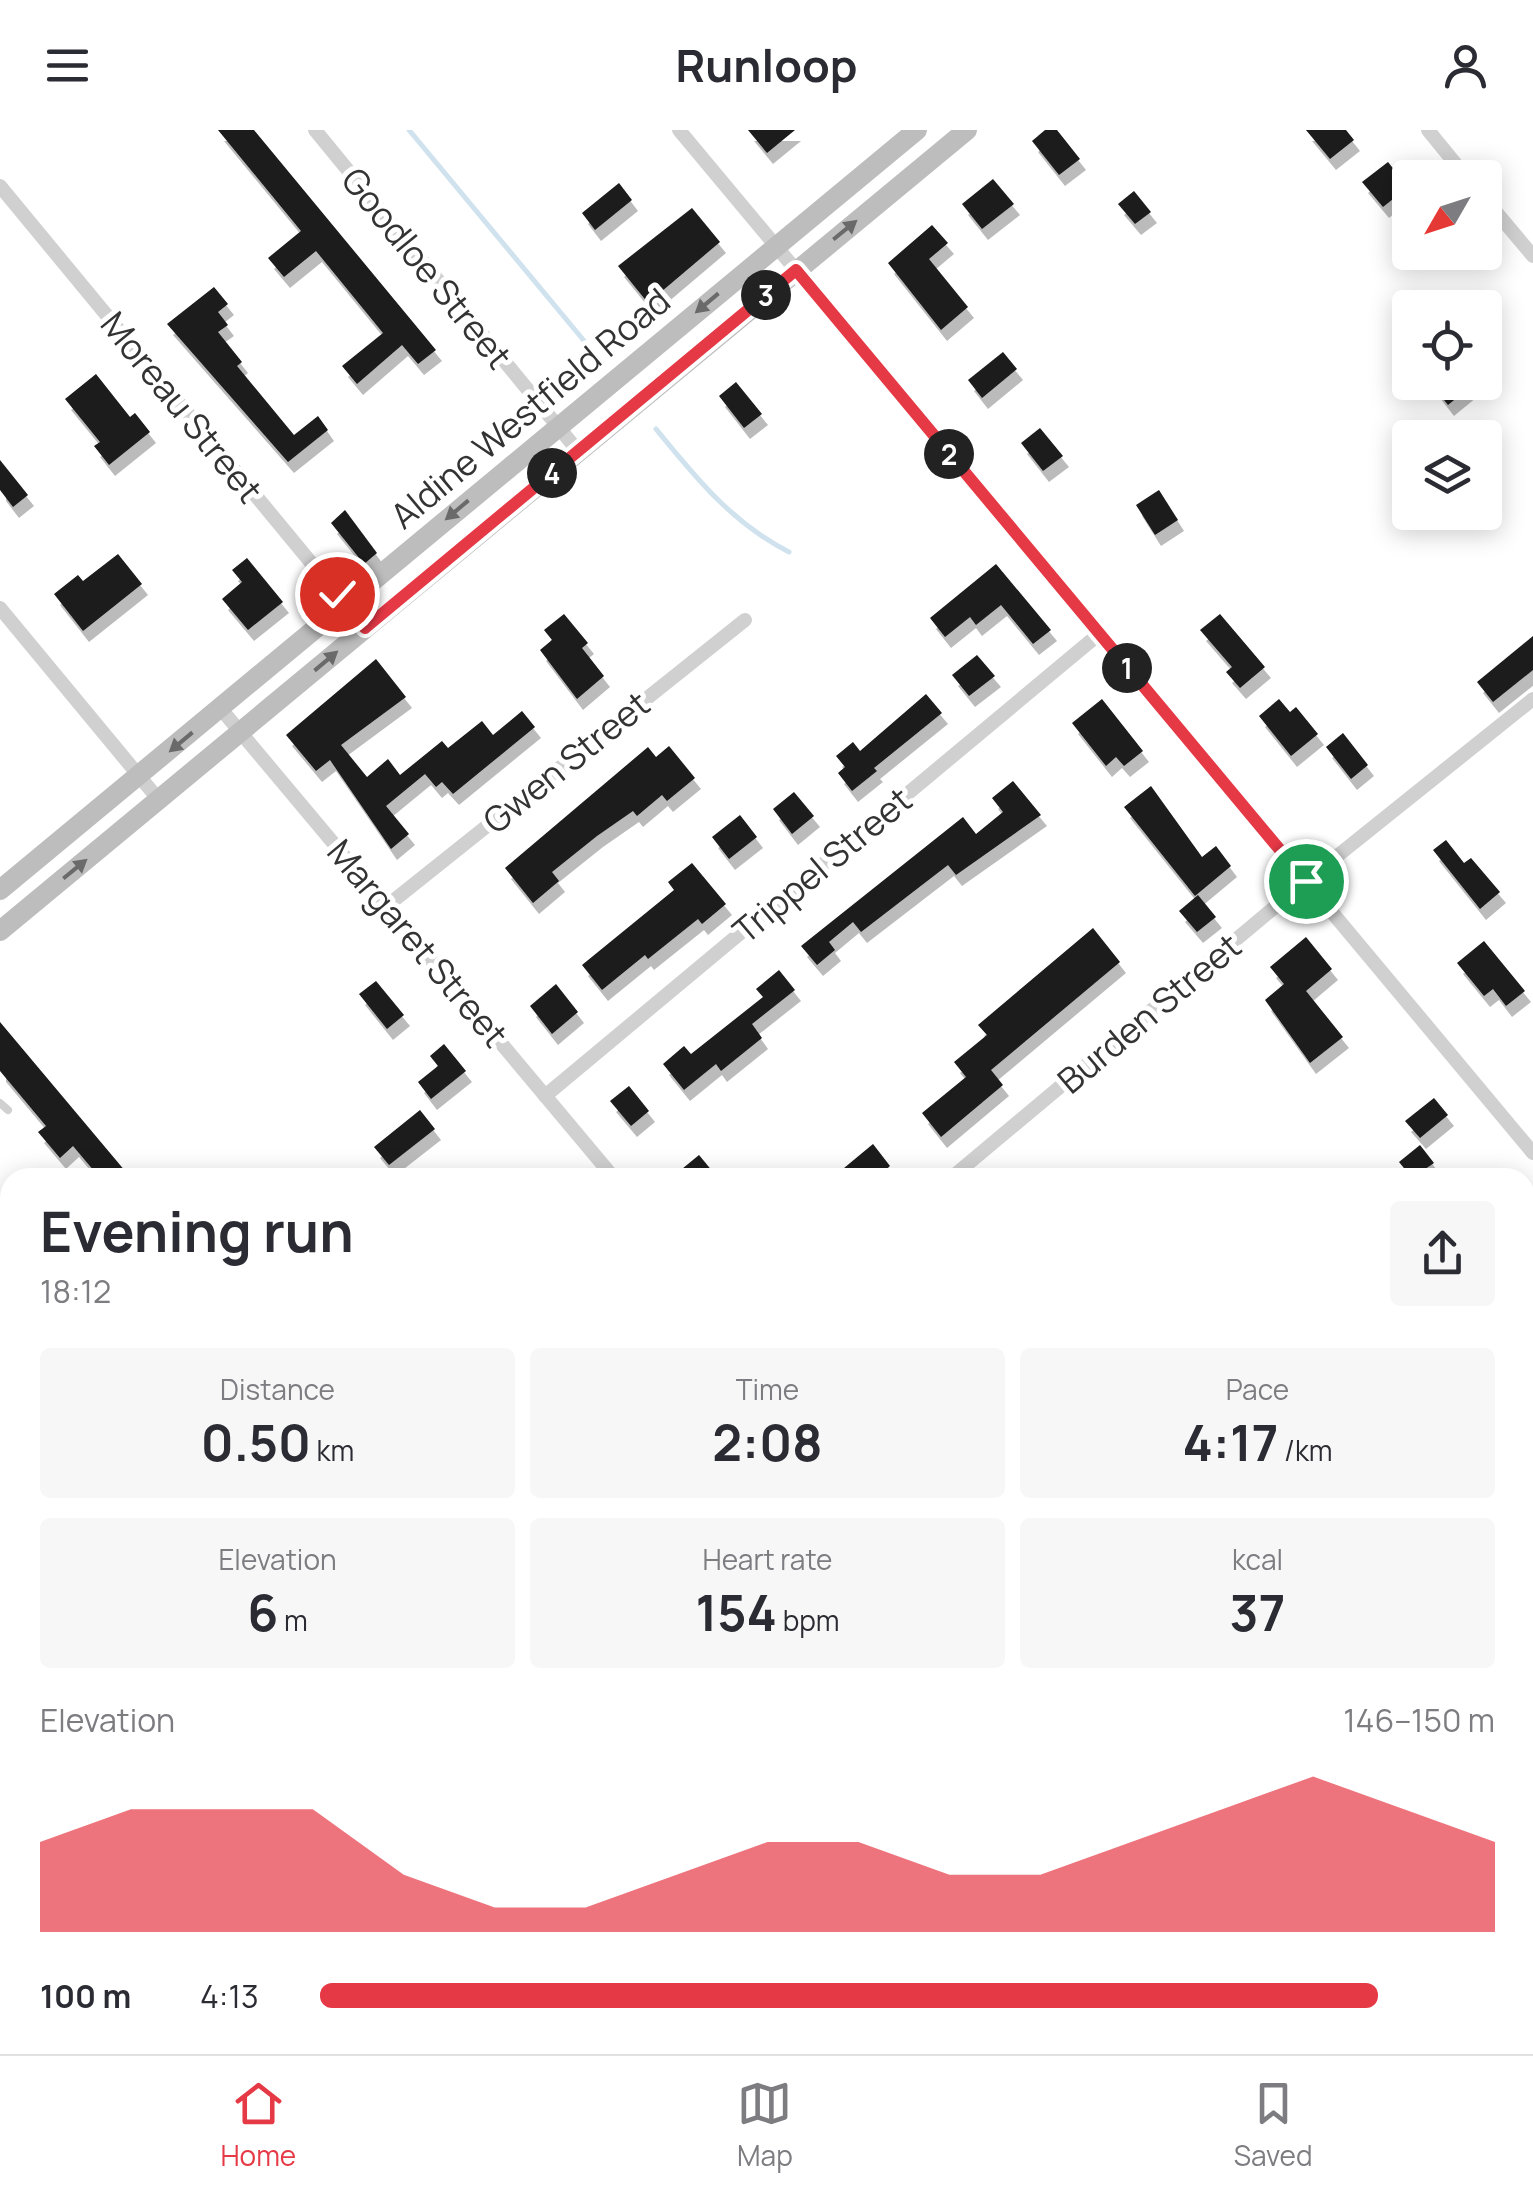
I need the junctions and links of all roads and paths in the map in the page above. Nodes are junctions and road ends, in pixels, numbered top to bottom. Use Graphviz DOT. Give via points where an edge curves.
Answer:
graph roads {
  1 [pos="315,130"];
  2 [pos="679,130"];
  3 [pos="917,130"];
  4 [pos="967,130"];
  5 [pos="1428,130"];
  6 [pos="1452,160"];
  7 [pos="0,186"];
  8 [pos="1502,219"];
  9 [pos="775,246"];
  10 [pos="1533,256"];
  11 [pos="796,270"];
  12 [pos="556,426"];
  13 [pos="578,451"];
  14 [pos="345,604"];
  15 [pos="0,608"];
  16 [pos="744,620"];
  17 [pos="365,628"];
  18 [pos="1098,634"];
  19 [pos="1533,699"];
  20 [pos="221,708"];
  21 [pos="241,732"];
  22 [pos="139,776"];
  23 [pos="159,800"];
  24 [pos="1306,881"];
  25 [pos="0,890"];
  26 [pos="388,905"];
  27 [pos="0,930"];
  28 [pos="545,1096"];
  29 [pos="1533,1154"];
  30 [pos="606,1168"];
  31 [pos="964,1168"];
  1 -- 12 [label="street, Goodloe Street"];
  2 -- 9 [label="street"];
  3 -- 9 [label="main road, Aldine Westfield Road"];
  11 -- 4 [label="main road, Aldine Westfield Road, one-way"];
  5 -- 6 [label="street"];
  7 -- 14 [label="street, Moreau Street"];
  8 -- 10 [label="street"];
  9 -- 11 [label="street"];
  9 -- 12 [label="main road, Aldine Westfield Road, one-way"];
  11 -- 13 [label="main road, Aldine Westfield Road"];
  11 -- 18 [label="street"];
  12 -- 13 [label="street, Goodloe Street"];
  12 -- 14 [label="main road, Aldine Westfield Road, one-way"];
  13 -- 17 [label="main road, Aldine Westfield Road"];
  14 -- 17 [label="street, Moreau Street"];
  14 -- 20 [label="main road, Aldine Westfield Road"];
  15 -- 22 [label="street"];
  16 -- 26 [label="street, Gwen Street"];
  21 -- 17 [label="main road, Aldine Westfield Road, one-way"];
  18 -- 24 [label="street"];
  18 -- 28 [label="street, Trippel Street"];
  19 -- 24 [label="street, Burden Street"];
  20 -- 21 [label="street, Margaret Street"];
  20 -- 22 [label="main road, Aldine Westfield Road, one-way"];
  21 -- 23 [label="main road, Aldine Westfield Road"];
  21 -- 26 [label="street, Margaret Street"];
  22 -- 23 [label="street"];
  22 -- 25 [label="main road, Aldine Westfield Road"];
  27 -- 23 [label="main road, Aldine Westfield Road, one-way"];
  24 -- 29 [label="street"];
  24 -- 31 [label="street, Burden Street"];
  26 -- 28 [label="street, Margaret Street"];
  28 -- 30 [label="street, Margaret Street"];
}
